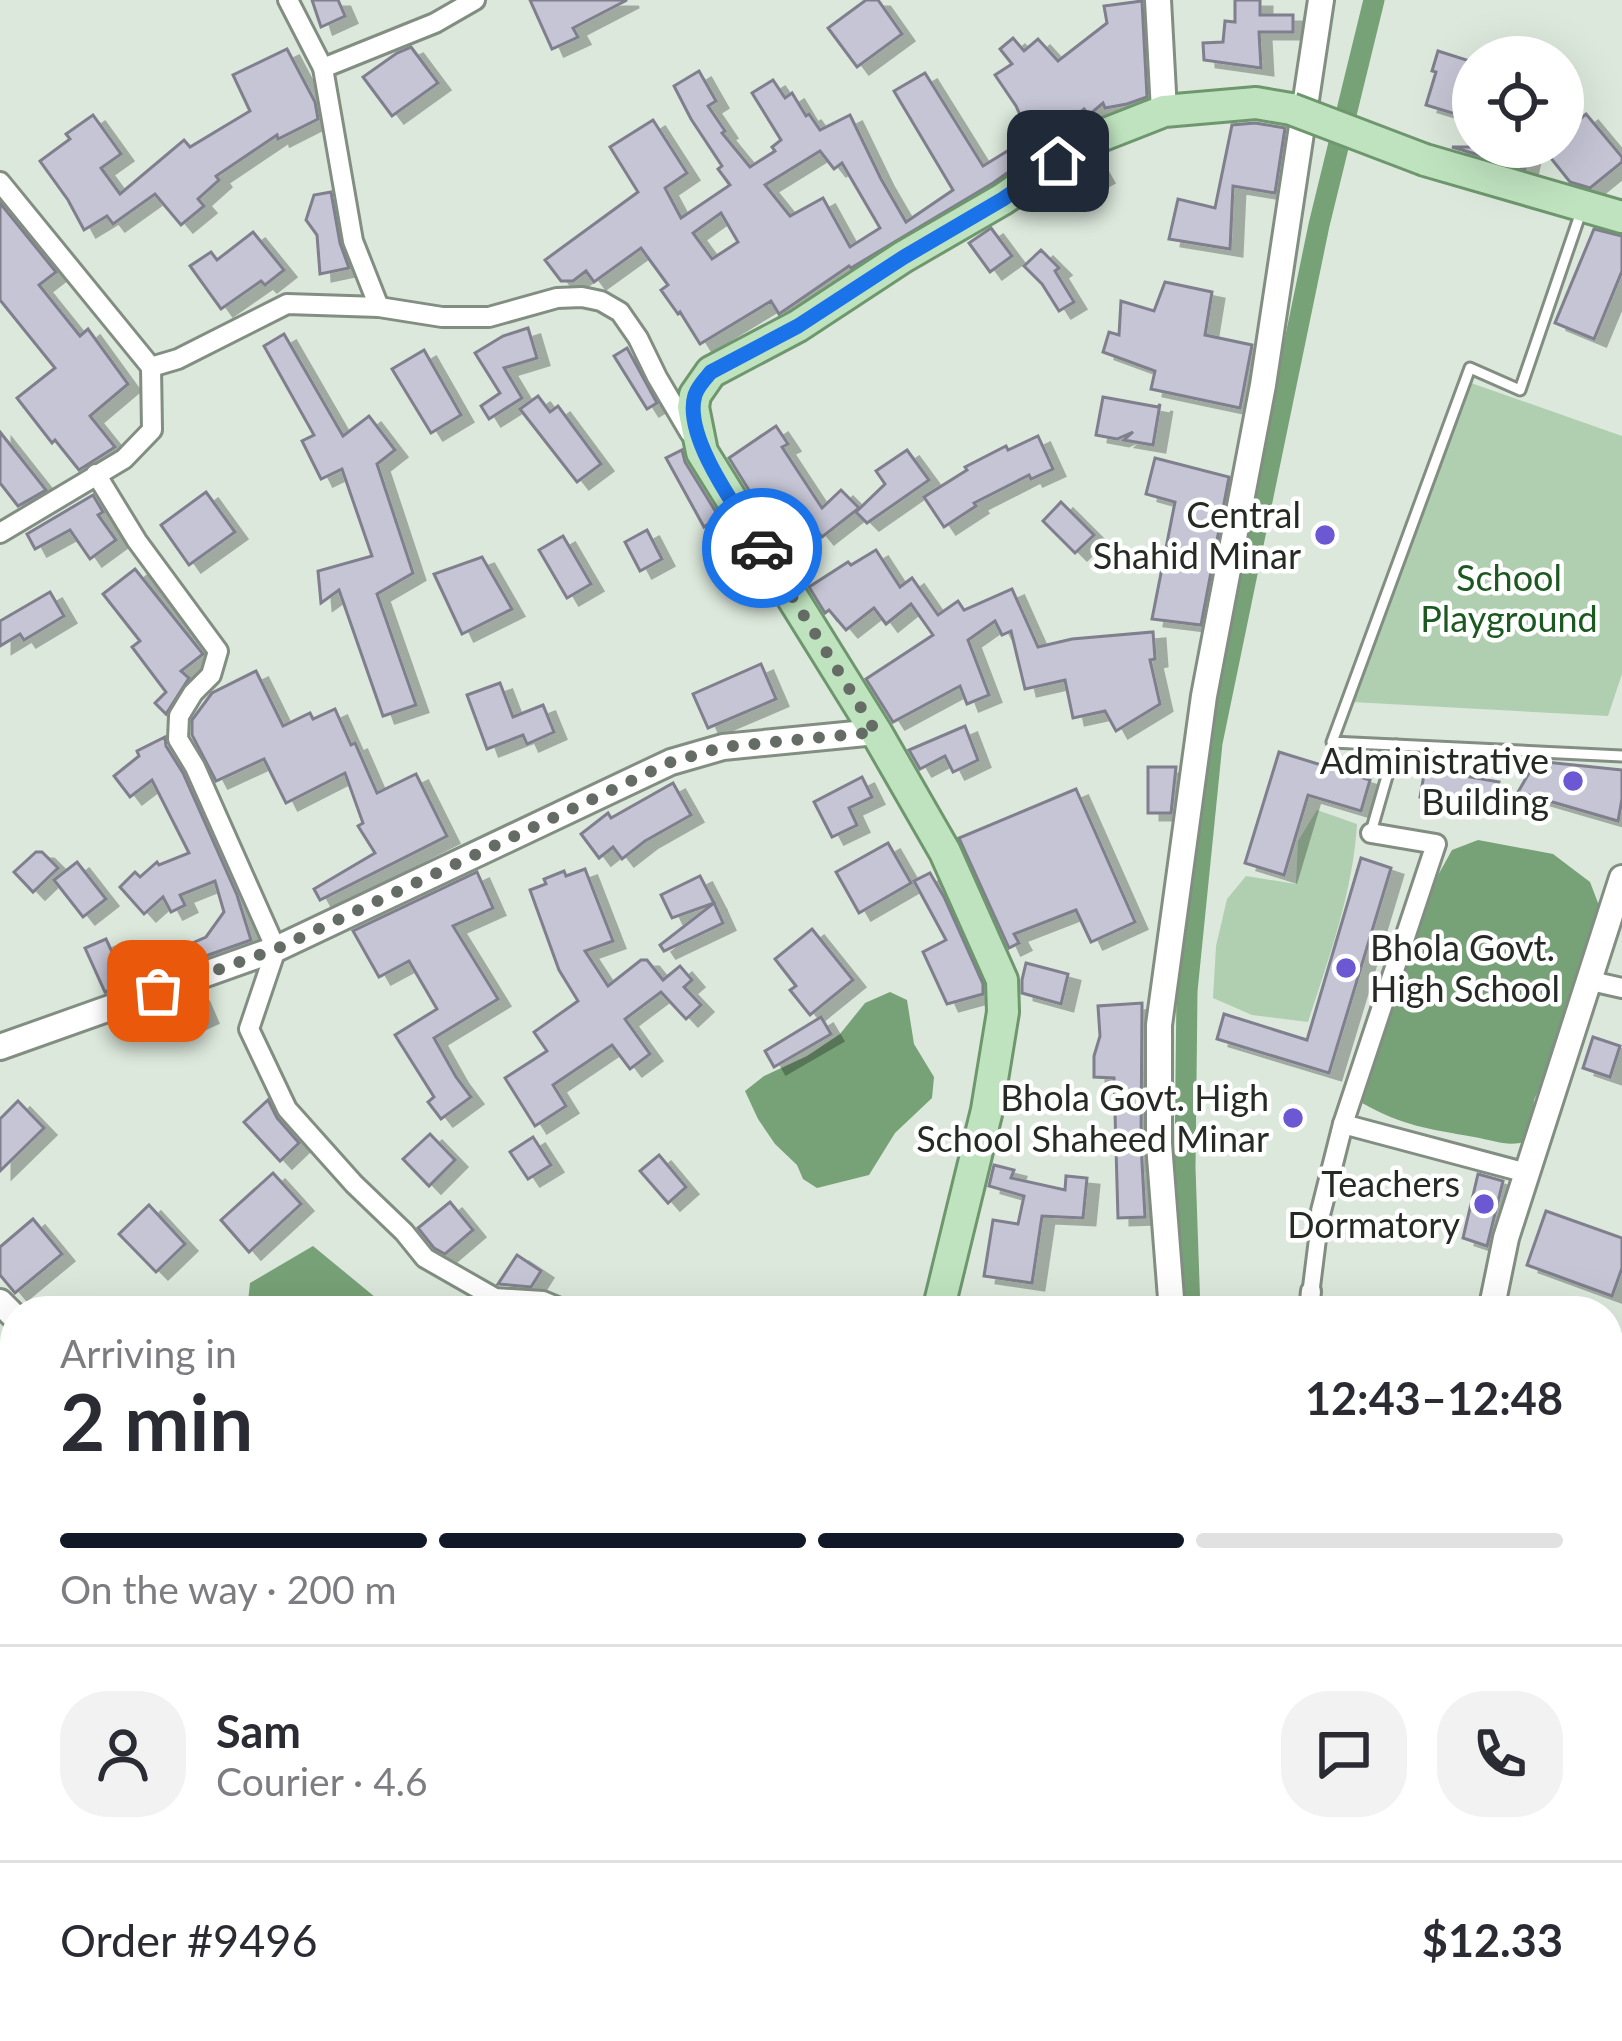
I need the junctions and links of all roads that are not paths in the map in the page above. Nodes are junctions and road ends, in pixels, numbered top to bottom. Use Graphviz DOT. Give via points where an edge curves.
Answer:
graph roads {
  1 [pos="288,0"];
  2 [pos="475,0"];
  3 [pos="1158,0"];
  4 [pos="1321,0"];
  5 [pos="323,68"];
  6 [pos="1164,111"];
  7 [pos="0,182"];
  8 [pos="1583,204"];
  9 [pos="1622,217"];
  10 [pos="379,307"];
  11 [pos="151,367"];
  12 [pos="702,452"];
  13 [pos="96,474"];
  14 [pos="0,533"];
  15 [pos="876,732"];
  16 [pos="1396,745"];
  17 [pos="1622,756"];
  18 [pos="1371,833"];
  19 [pos="1622,878"];
  20 [pos="276,949"];
  21 [pos="1591,981"];
  22 [pos="1622,988"];
  23 [pos="0,1047"];
  24 [pos="1343,1124"];
  25 [pos="1527,1173"];
  26 [pos="1321,1211"];
  27 [pos="492,1296"];
  28 [pos="942,1296"];
  29 [pos="1171,1296"];
  30 [pos="1311,1296"];
  31 [pos="1494,1296"];
  1 -- 5 [label="street"];
  2 -- 5 [label="street"];
  3 -- 6 [label="street"];
  4 -- 29 [label="street" via="1263,385 1204,696 1159,1025"];
  5 -- 10 [label="street" via="352,241"];
  6 -- 8 [label="main road, bridge" via="1256,103 1291,109 1425,160"];
  6 -- 12 [label="main road" via="1085,142 798,326 711,372 693,407"];
  7 -- 11 [label="street"];
  8 -- 9 [label="main road"];
  8 -- 16 [label="lane" via="1520,390 1470,368 1333,742"];
  10 -- 11 [label="street" via="287,304"];
  10 -- 12 [label="street" via="489,317 556,298 601,301 638,338"];
  11 -- 13 [label="street" via="152,430"];
  12 -- 15 [label="main road"];
  13 -- 14 [label="street"];
  13 -- 20 [label="street" via="218,651 211,675 179,716 178,739"];
  15 -- 20 [label="street" via="723,747 671,762"];
  15 -- 28 [label="main road" via="945,852 1002,980 987,1110"];
  16 -- 17 [label="lane"];
  16 -- 18 [label="lane"];
  18 -- 24 [label="street" via="1436,844"];
  19 -- 21 [label="street"];
  20 -- 23 [label="street"];
  20 -- 27 [label="street" via="249,1029 287,1109 425,1258"];
  21 -- 22 [label="street"];
  21 -- 25 [label="street"];
  24 -- 25 [label="street"];
  24 -- 26 [label="street"];
  25 -- 31 [label="street"];
  26 -- 30 [label="street"];
}
